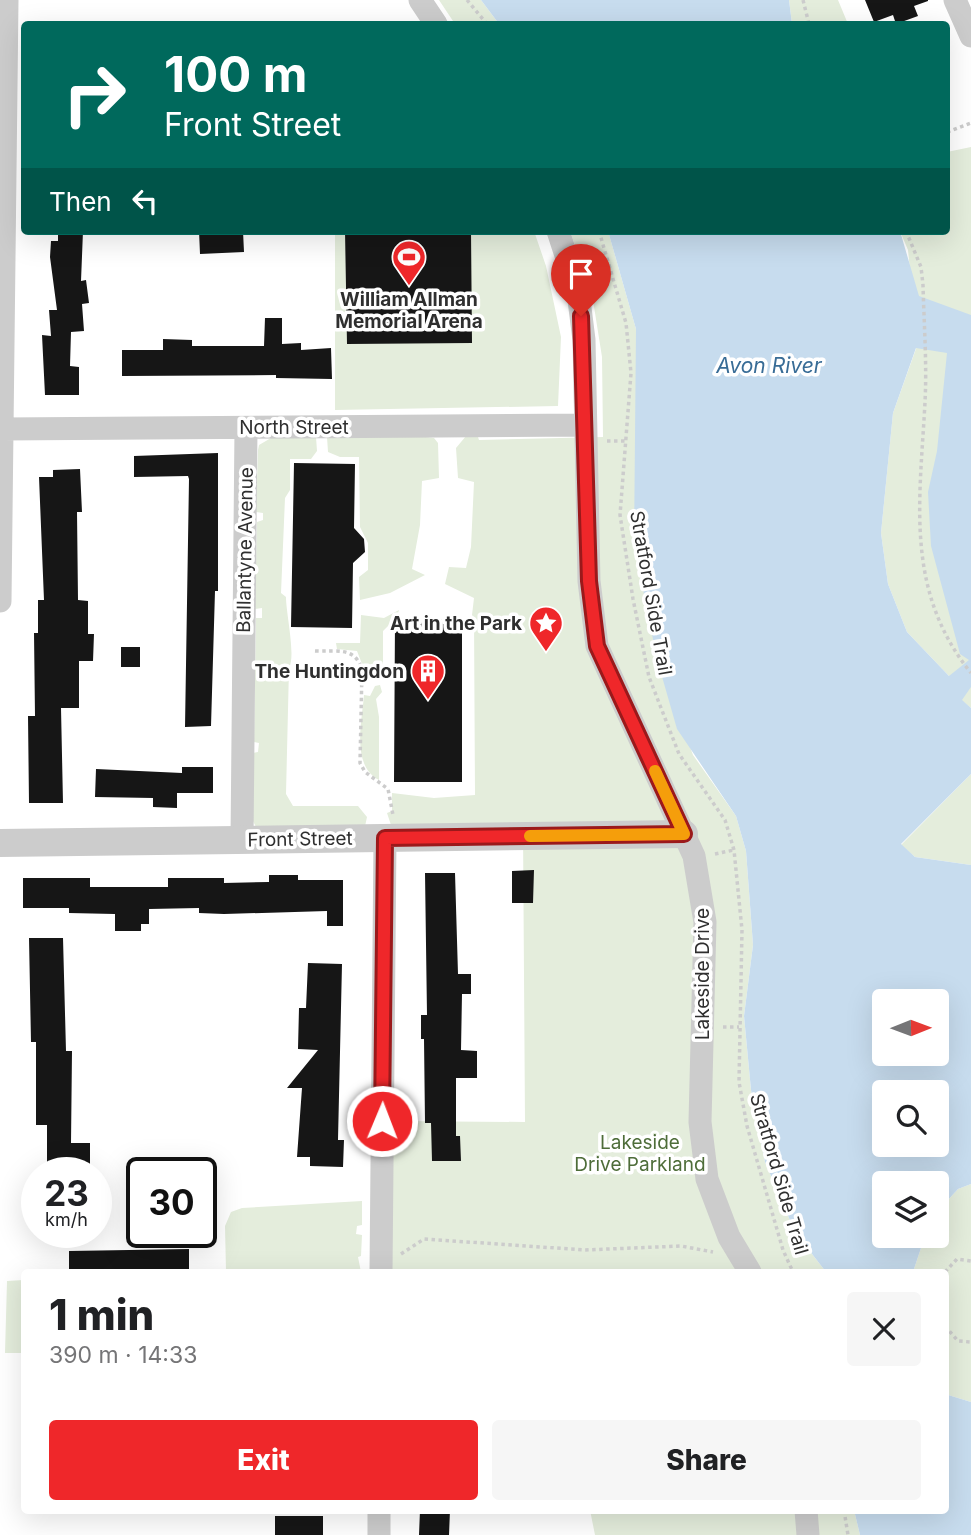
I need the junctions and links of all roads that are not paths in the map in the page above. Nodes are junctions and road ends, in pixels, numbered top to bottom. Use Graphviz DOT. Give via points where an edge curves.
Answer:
graph roads {
  1 [pos="7,0"];
  2 [pos="420,0"];
  3 [pos="955,0"];
  4 [pos="434,21"];
  5 [pos="971,36"];
  6 [pos="10,89"];
  7 [pos="559,235"];
  8 [pos="585,425"];
  9 [pos="246,428"];
  10 [pos="2,429"];
  11 [pos="0,601"];
  12 [pos="684,834"];
  13 [pos="393,838"];
  14 [pos="242,840"];
  15 [pos="0,843"];
  16 [pos="746,1265"];
  17 [pos="381,1269"];
  18 [pos="379,1514"];
  19 [pos="806,1514"];
  20 [pos="379,1535"];
  21 [pos="808,1535"];
  1 -- 6 [label="street"];
  2 -- 4 [label="street"];
  3 -- 5 [label="street"];
  6 -- 10 [label="street"];
  7 -- 8 [label="street, Lakeside Drive" via="578,292"];
  8 -- 9 [label="street, North Street"];
  8 -- 12 [label="street, Lakeside Drive" via="589,581 597,646"];
  9 -- 10 [label="street, North Street"];
  9 -- 14 [label="street, Ballantyne Avenue"];
  10 -- 11 [label="street"];
  12 -- 13 [label="street, Front Street"];
  12 -- 16 [label="street, Lakeside Drive" via="697,867 705,922 701,1122 707,1179 729,1237"];
  13 -- 14 [label="street, Front Street"];
  13 -- 17 [label="street"];
  14 -- 15 [label="street, Front Street"];
  18 -- 20 [label="street"];
  19 -- 21 [label="street"];
}
